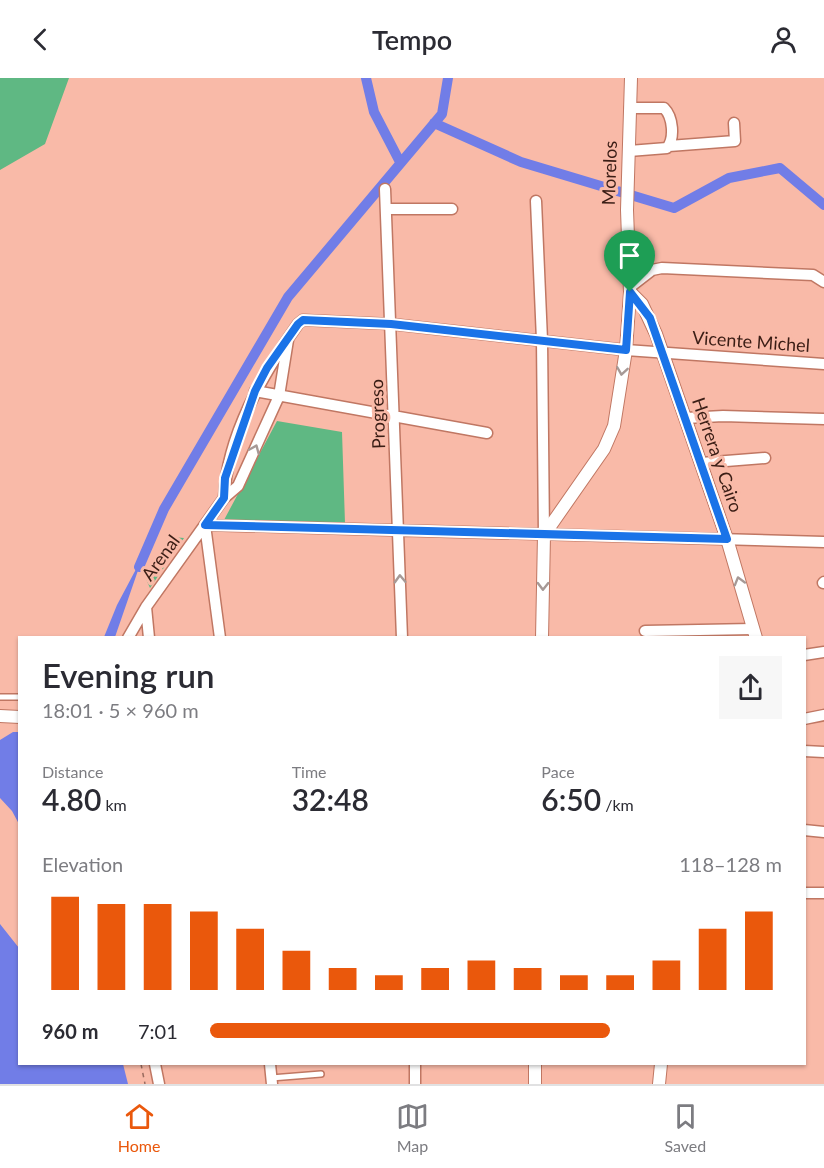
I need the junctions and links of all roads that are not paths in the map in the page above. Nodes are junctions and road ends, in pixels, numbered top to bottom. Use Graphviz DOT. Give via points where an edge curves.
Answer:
graph roads {
  1 [pos="631,78"];
  2 [pos="630,108"];
  3 [pos="734,123"];
  4 [pos="669,146"];
  5 [pos="629,151"];
  6 [pos="385,189"];
  7 [pos="536,201"];
  8 [pos="386,209"];
  9 [pos="452,209"];
  10 [pos="824,282"];
  11 [pos="630,289"];
  12 [pos="391,324"];
  13 [pos="289,337"];
  14 [pos="542,340"];
  15 [pos="626,350"];
  16 [pos="663,353"];
  17 [pos="824,364"];
  18 [pos="255,391"];
  19 [pos="279,396"];
  20 [pos="394,417"];
  21 [pos="686,418"];
  22 [pos="824,419"];
  23 [pos="487,433"];
  24 [pos="765,458"];
  25 [pos="701,463"];
  26 [pos="224,498"];
  27 [pos="205,525"];
  28 [pos="398,530"];
  29 [pos="544,535"];
  30 [pos="727,539"];
  31 [pos="824,543"];
  32 [pos="146,607"];
  33 [pos="645,631"];
  34 [pos="754,633"];
  35 [pos="129,636"];
  36 [pos="149,636"];
  37 [pos="220,636"];
  38 [pos="402,636"];
  39 [pos="542,636"];
  40 [pos="824,652"];
  41 [pos="806,655"];
  42 [pos="0,697"];
  43 [pos="18,697"];
  44 [pos="824,715"];
  45 [pos="0,716"];
  46 [pos="18,717"];
  47 [pos="806,719"];
  48 [pos="806,751"];
  49 [pos="824,752"];
  50 [pos="806,830"];
  51 [pos="824,832"];
  52 [pos="806,893"];
  53 [pos="824,893"];
  54 [pos="155,1065"];
  55 [pos="270,1065"];
  56 [pos="415,1065"];
  57 [pos="535,1065"];
  58 [pos="661,1065"];
  59 [pos="321,1074"];
  60 [pos="272,1081"];
  61 [pos="159,1084"];
  62 [pos="416,1084"];
  63 [pos="535,1084"];
  64 [pos="659,1084"];
  1 -- 2 [label="street, Morelos"];
  2 -- 4 [label="street" via="667,110 672,136"];
  2 -- 5 [label="street, Morelos"];
  3 -- 4 [label="street" via="735,141"];
  4 -- 5 [label="street"];
  5 -- 11 [label="street, Morelos"];
  6 -- 8 [label="street, Progreso"];
  7 -- 14 [label="street"];
  8 -- 9 [label="street"];
  8 -- 12 [label="street, Progreso"];
  10 -- 11 [label="street" via="813,275 662,268 652,270"];
  11 -- 15 [label="street, Morelos"];
  11 -- 16 [label="street, Herrera y Cairo" via="650,318"];
  12 -- 13 [label="street, Vicente Michel" via="310,319 298,324"];
  12 -- 14 [label="street, Vicente Michel"];
  12 -- 20 [label="street, Progreso"];
  13 -- 18 [label="street, Arenal"];
  13 -- 19 [label="street, Arenal"];
  14 -- 15 [label="street, Vicente Michel"];
  14 -- 29 [label="street"];
  15 -- 16 [label="street, Vicente Michel"];
  15 -- 29 [label="street, Morelos, one-way" via="614,426 604,449"];
  16 -- 17 [label="street, Vicente Michel"];
  16 -- 21 [label="street, Herrera y Cairo"];
  18 -- 19 [label="street"];
  18 -- 26 [label="street, Arenal" via="225,478"];
  19 -- 20 [label="street"];
  26 -- 19 [label="street, Arenal, one-way" via="238,486"];
  20 -- 23 [label="street"];
  20 -- 28 [label="street, Progreso"];
  21 -- 22 [label="street"];
  21 -- 25 [label="street, Herrera y Cairo"];
  24 -- 25 [label="street"];
  25 -- 30 [label="street, Herrera y Cairo"];
  26 -- 27 [label="street, Arenal"];
  27 -- 28 [label="street"];
  27 -- 32 [label="street, Arenal"];
  27 -- 37 [label="street"];
  28 -- 29 [label="street"];
  38 -- 28 [label="street, Progreso, one-way"];
  29 -- 30 [label="street"];
  29 -- 39 [label="street, one-way"];
  30 -- 31 [label="street"];
  34 -- 30 [label="street, Herrera y Cairo, one-way"];
  32 -- 35 [label="street, Arenal"];
  32 -- 36 [label="street, Arenal"];
  33 -- 34 [label="street"];
  40 -- 41 [label="street"];
  42 -- 43 [label="lane"];
  44 -- 47 [label="street"];
  45 -- 46 [label="street"];
  48 -- 49 [label="street"];
  50 -- 51 [label="street"];
  52 -- 53 [label="street"];
  54 -- 61 [label="street"];
  55 -- 60 [label="street"];
  56 -- 62 [label="street"];
  57 -- 63 [label="street"];
  58 -- 64 [label="street"];
  59 -- 60 [label="lane"];
}
